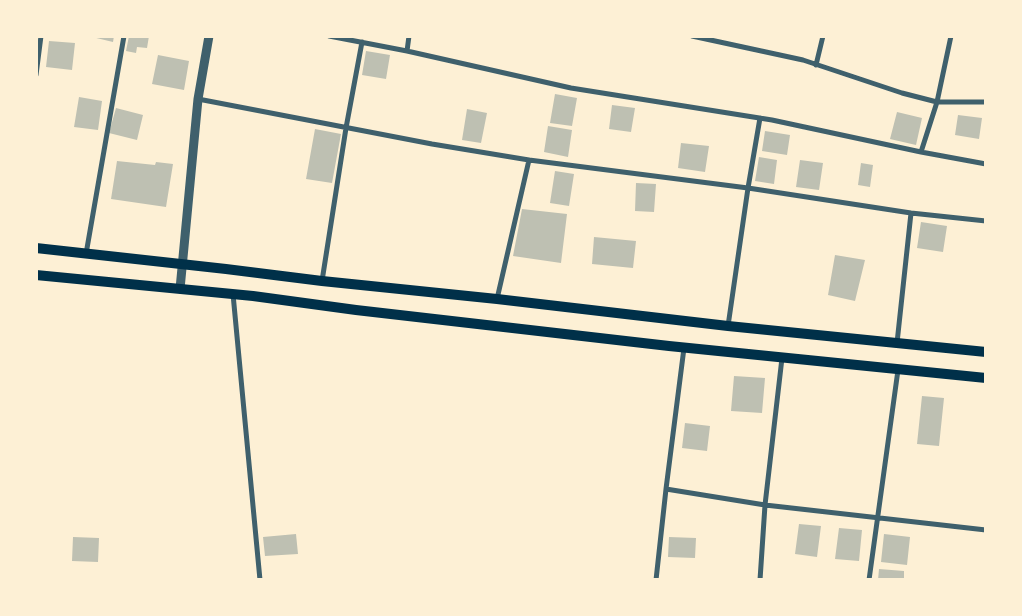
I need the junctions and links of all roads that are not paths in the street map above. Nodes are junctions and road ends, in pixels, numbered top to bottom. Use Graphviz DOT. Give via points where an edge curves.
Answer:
graph roads {
  1 [pos="41,36"];
  2 [pos="124,36"];
  3 [pos="209,36"];
  4 [pos="329,36"];
  5 [pos="409,36"];
  6 [pos="692,36"];
  7 [pos="823,36"];
  8 [pos="951,36"];
  9 [pos="362,42"];
  10 [pos="406,51"];
  11 [pos="816,65"];
  12 [pos="36,75"];
  13 [pos="198,99"];
  14 [pos="937,102"];
  15 [pos="986,102"];
  16 [pos="760,118"];
  17 [pos="346,128"];
  18 [pos="920,152"];
  19 [pos="529,160"];
  20 [pos="986,164"];
  21 [pos="748,188"];
  22 [pos="911,213"];
  23 [pos="986,221"];
  24 [pos="36,248"];
  25 [pos="86,254"];
  26 [pos="182,264"];
  27 [pos="36,275"];
  28 [pos="322,281"];
  29 [pos="180,289"];
  30 [pos="233,294"];
  31 [pos="497,299"];
  32 [pos="728,326"];
  33 [pos="897,343"];
  34 [pos="684,348"];
  35 [pos="986,352"];
  36 [pos="782,358"];
  37 [pos="898,370"];
  38 [pos="986,378"];
  39 [pos="666,489"];
  40 [pos="765,505"];
  41 [pos="877,518"];
  42 [pos="986,530"];
  43 [pos="260,580"];
  44 [pos="656,580"];
  45 [pos="760,580"];
  46 [pos="869,580"];
  1 -- 12 [label="street"];
  2 -- 25 [label="street"];
  3 -- 13 [label="street"];
  4 -- 9 [label="street"];
  5 -- 10 [label="street"];
  6 -- 11 [label="street"];
  7 -- 11 [label="street"];
  8 -- 14 [label="street"];
  9 -- 10 [label="street"];
  9 -- 17 [label="street"];
  10 -- 16 [label="street" via="571,88"];
  11 -- 14 [label="street"];
  13 -- 17 [label="street"];
  13 -- 26 [label="street"];
  14 -- 15 [label="street"];
  14 -- 18 [label="street"];
  16 -- 18 [label="street"];
  16 -- 21 [label="street"];
  17 -- 19 [label="street"];
  17 -- 28 [label="street"];
  18 -- 20 [label="street"];
  19 -- 21 [label="street"];
  19 -- 31 [label="street"];
  21 -- 22 [label="street"];
  21 -- 32 [label="street"];
  22 -- 23 [label="street"];
  22 -- 33 [label="street"];
  24 -- 25 [label="main road"];
  25 -- 26 [label="main road"];
  26 -- 28 [label="main road"];
  26 -- 29 [label="street"];
  27 -- 29 [label="main road"];
  28 -- 31 [label="main road"];
  29 -- 30 [label="main road"];
  30 -- 34 [label="main road"];
  30 -- 43 [label="street"];
  31 -- 32 [label="main road"];
  32 -- 33 [label="main road"];
  33 -- 35 [label="main road"];
  34 -- 36 [label="main road"];
  34 -- 39 [label="street"];
  36 -- 37 [label="main road"];
  36 -- 40 [label="street"];
  37 -- 38 [label="main road"];
  37 -- 41 [label="street"];
  39 -- 40 [label="street"];
  39 -- 44 [label="street"];
  40 -- 41 [label="street"];
  40 -- 45 [label="street"];
  41 -- 42 [label="street"];
  41 -- 46 [label="street"];
}
